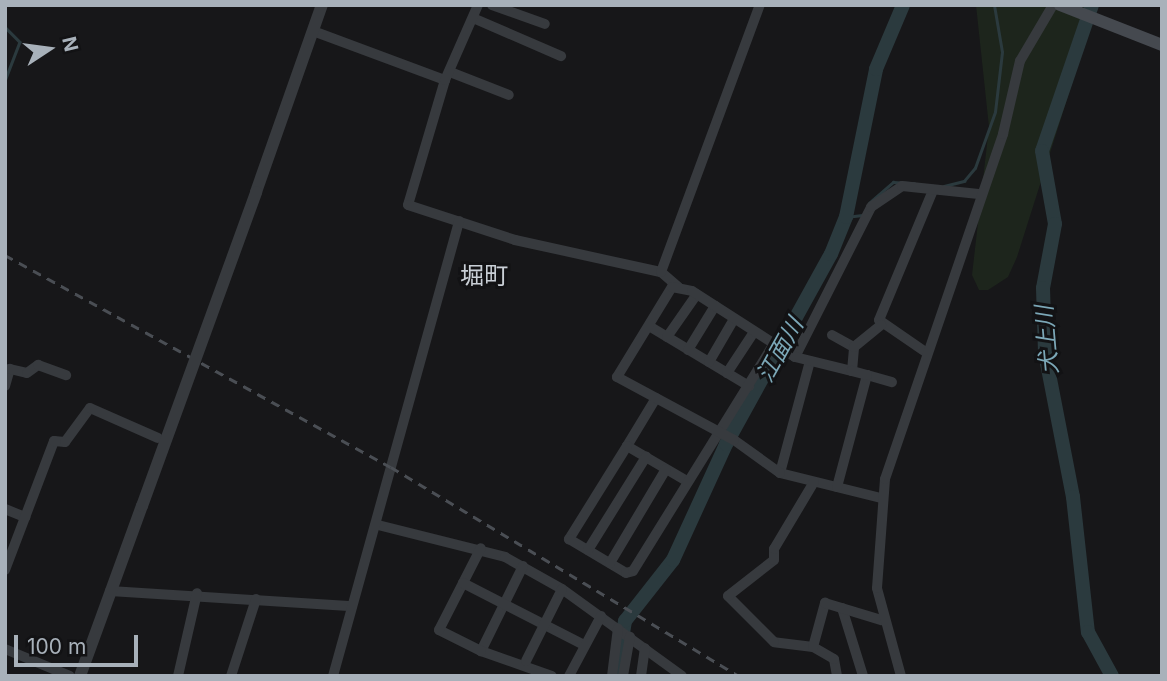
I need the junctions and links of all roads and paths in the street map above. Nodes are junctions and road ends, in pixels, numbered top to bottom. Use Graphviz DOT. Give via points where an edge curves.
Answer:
graph roads {
  1 [pos="322,5"];
  2 [pos="478,5"];
  3 [pos="492,5"];
  4 [pos="760,5"];
  5 [pos="1053,5"];
  6 [pos="1061,6"];
  7 [pos="473,18"];
  8 [pos="545,24"];
  9 [pos="313,31"];
  10 [pos="1162,45"];
  11 [pos="561,56"];
  12 [pos="447,76"];
  13 [pos="509,95"];
  14 [pos="933,190"];
  15 [pos="979,194"];
  16 [pos="459,221"];
  17 [pos="661,272"];
  18 [pos="678,287"];
  19 [pos="697,294"];
  20 [pos="715,306"];
  21 [pos="734,319"];
  22 [pos="881,325"];
  23 [pos="649,326"];
  24 [pos="754,332"];
  25 [pos="832,334"];
  26 [pos="667,337"];
  27 [pos="854,347"];
  28 [pos="688,350"];
  29 [pos="783,351"];
  30 [pos="927,353"];
  31 [pos="810,361"];
  32 [pos="709,362"];
  33 [pos="8,367"];
  34 [pos="852,370"];
  35 [pos="727,373"];
  36 [pos="66,375"];
  37 [pos="867,375"];
  38 [pos="892,382"];
  39 [pos="5,386"];
  40 [pos="749,386"];
  41 [pos="656,398"];
  42 [pos="726,436"];
  43 [pos="158,438"];
  44 [pos="627,446"];
  45 [pos="646,457"];
  46 [pos="666,469"];
  47 [pos="780,473"];
  48 [pos="687,481"];
  49 [pos="814,482"];
  50 [pos="837,487"];
  51 [pos="881,498"];
  52 [pos="5,509"];
  53 [pos="25,517"];
  54 [pos="378,525"];
  55 [pos="481,548"];
  56 [pos="588,550"];
  57 [pos="610,563"];
  58 [pos="523,566"];
  59 [pos="5,570"];
  60 [pos="463,583"];
  61 [pos="562,589"];
  62 [pos="110,592"];
  63 [pos="197,593"];
  64 [pos="256,599"];
  65 [pos="504,604"];
  66 [pos="349,606"];
  67 [pos="842,608"];
  68 [pos="601,616"];
  69 [pos="881,620"];
  70 [pos="544,625"];
  71 [pos="618,628"];
  72 [pos="630,637"];
  73 [pos="584,645"];
  74 [pos="813,646"];
  75 [pos="645,648"];
  76 [pos="5,649"];
  77 [pos="481,651"];
  78 [pos="526,661"];
  79 [pos="664,663"];
  80 [pos="234,675"];
  81 [pos="70,676"];
  82 [pos="80,676"];
  83 [pos="178,676"];
  84 [pos="333,676"];
  85 [pos="552,676"];
  86 [pos="569,676"];
  87 [pos="612,676"];
  88 [pos="624,676"];
  89 [pos="641,676"];
  90 [pos="662,676"];
  91 [pos="682,676"];
  92 [pos="837,676"];
  93 [pos="863,676"];
  94 [pos="901,676"];
  1 -- 9 [label="street"];
  2 -- 7 [label="street"];
  3 -- 8 [label="street"];
  4 -- 17 [label="street"];
  5 -- 15 [label="street" via="1020,61 1003,134"];
  6 -- 10 [label="main road"];
  7 -- 11 [label="street"];
  7 -- 12 [label="street"];
  9 -- 12 [label="street"];
  9 -- 62 [label="street, bridge"];
  12 -- 13 [label="street"];
  12 -- 16 [label="street" via="408,205"];
  14 -- 15 [label="street"];
  14 -- 22 [label="street" via="880,311"];
  14 -- 29 [label="street" via="894,188 872,207"];
  15 -- 30 [label="street"];
  16 -- 17 [label="street" via="515,240"];
  16 -- 54 [label="street" via="384,478"];
  17 -- 18 [label="street"];
  18 -- 19 [label="street"];
  18 -- 23 [label="street" via="672,286"];
  19 -- 20 [label="street"];
  19 -- 26 [label="street"];
  20 -- 21 [label="street"];
  20 -- 28 [label="street"];
  21 -- 24 [label="street"];
  21 -- 32 [label="street"];
  22 -- 27 [label="street"];
  22 -- 30 [label="street"];
  23 -- 26 [label="street"];
  23 -- 41 [label="street" via="617,377"];
  24 -- 29 [label="street"];
  24 -- 35 [label="street"];
  25 -- 27 [label="street"];
  26 -- 28 [label="street"];
  27 -- 34 [label="street"];
  28 -- 32 [label="street"];
  29 -- 31 [label="street"];
  29 -- 40 [label="street"];
  30 -- 51 [label="street"];
  31 -- 34 [label="street"];
  31 -- 47 [label="street"];
  32 -- 35 [label="street"];
  33 -- 36 [label="street" via="27,373 37,365"];
  33 -- 39 [label="street"];
  34 -- 37 [label="street"];
  35 -- 40 [label="street"];
  37 -- 38 [label="street"];
  37 -- 50 [label="street"];
  40 -- 42 [label="street"];
  41 -- 42 [label="street"];
  41 -- 44 [label="street"];
  42 -- 47 [label="street"];
  42 -- 48 [label="street"];
  43 -- 53 [label="street" via="90,408 65,442 54,441"];
  44 -- 45 [label="street"];
  44 -- 56 [label="street" via="569,539"];
  45 -- 46 [label="street"];
  45 -- 56 [label="street"];
  46 -- 48 [label="street"];
  46 -- 57 [label="street"];
  47 -- 49 [label="street"];
  48 -- 57 [label="street" via="633,571"];
  49 -- 50 [label="street"];
  49 -- 74 [label="street" via="774,548 774,560 728,596 774,642"];
  50 -- 51 [label="street"];
  51 -- 69 [label="street" via="875,553"];
  52 -- 53 [label="street"];
  53 -- 59 [label="street"];
  54 -- 55 [label="street"];
  54 -- 66 [label="street"];
  55 -- 58 [label="street"];
  55 -- 60 [label="street"];
  56 -- 57 [label="street"];
  58 -- 61 [label="street"];
  58 -- 65 [label="street"];
  60 -- 65 [label="street"];
  60 -- 77 [label="street" via="439,630"];
  61 -- 68 [label="street"];
  61 -- 70 [label="street"];
  62 -- 63 [label="street"];
  62 -- 82 [label="street"];
  63 -- 64 [label="street"];
  63 -- 83 [label="street"];
  64 -- 66 [label="street"];
  64 -- 80 [label="street"];
  65 -- 70 [label="street"];
  65 -- 77 [label="street"];
  66 -- 84 [label="street"];
  67 -- 69 [label="street"];
  67 -- 74 [label="street" via="825,603"];
  67 -- 93 [label="street"];
  68 -- 71 [label="street"];
  68 -- 73 [label="street"];
  69 -- 94 [label="street"];
  70 -- 73 [label="street"];
  70 -- 78 [label="street"];
  71 -- 72 [label="street"];
  71 -- 87 [label="street"];
  72 -- 75 [label="street"];
  72 -- 88 [label="street"];
  73 -- 86 [label="street"];
  74 -- 92 [label="street" via="834,659"];
  75 -- 79 [label="street"];
  75 -- 89 [label="street"];
  76 -- 81 [label="street"];
  77 -- 78 [label="street"];
  78 -- 85 [label="street"];
  79 -- 90 [label="street"];
  79 -- 91 [label="street"];
}
